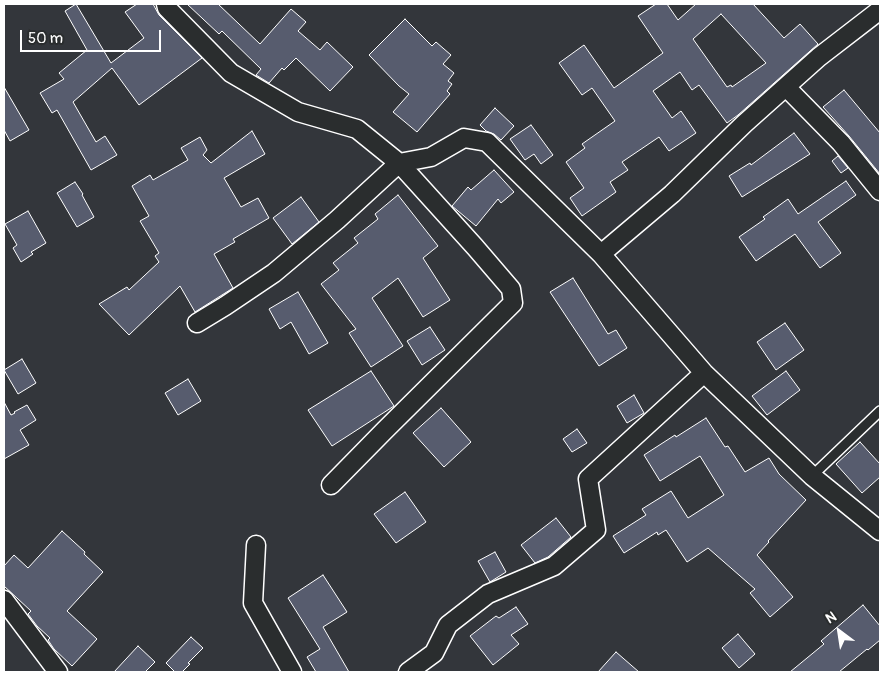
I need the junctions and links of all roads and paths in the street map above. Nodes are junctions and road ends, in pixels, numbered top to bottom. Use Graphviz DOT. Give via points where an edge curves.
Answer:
graph roads {
  1 [pos="166,4"];
  2 [pos="880,10"];
  3 [pos="786,87"];
  4 [pos="399,164"];
  5 [pos="880,191"];
  6 [pos="601,254"];
  7 [pos="197,323"];
  8 [pos="704,373"];
  9 [pos="880,411"];
  10 [pos="812,476"];
  11 [pos="331,485"];
  12 [pos="880,531"];
  13 [pos="256,545"];
  14 [pos="4,600"];
  15 [pos="58,672"];
  16 [pos="292,672"];
  17 [pos="408,672"];
  1 -- 4 [label="street" via="231,72 298,112 357,129"];
  2 -- 3 [label="street"];
  3 -- 5 [label="street" via="841,143"];
  3 -- 6 [label="street" via="672,194"];
  4 -- 6 [label="street" via="431,157 464,138 487,142"];
  4 -- 7 [label="street" via="274,273"];
  4 -- 11 [label="street" via="511,289 513,303"];
  6 -- 8 [label="street"];
  8 -- 10 [label="street"];
  8 -- 17 [label="street" via="588,479 596,530 554,566 488,594 448,625 434,653"];
  9 -- 10 [label="lane"];
  10 -- 12 [label="street"];
  13 -- 16 [label="street" via="253,604"];
  14 -- 15 [label="street"];
}
